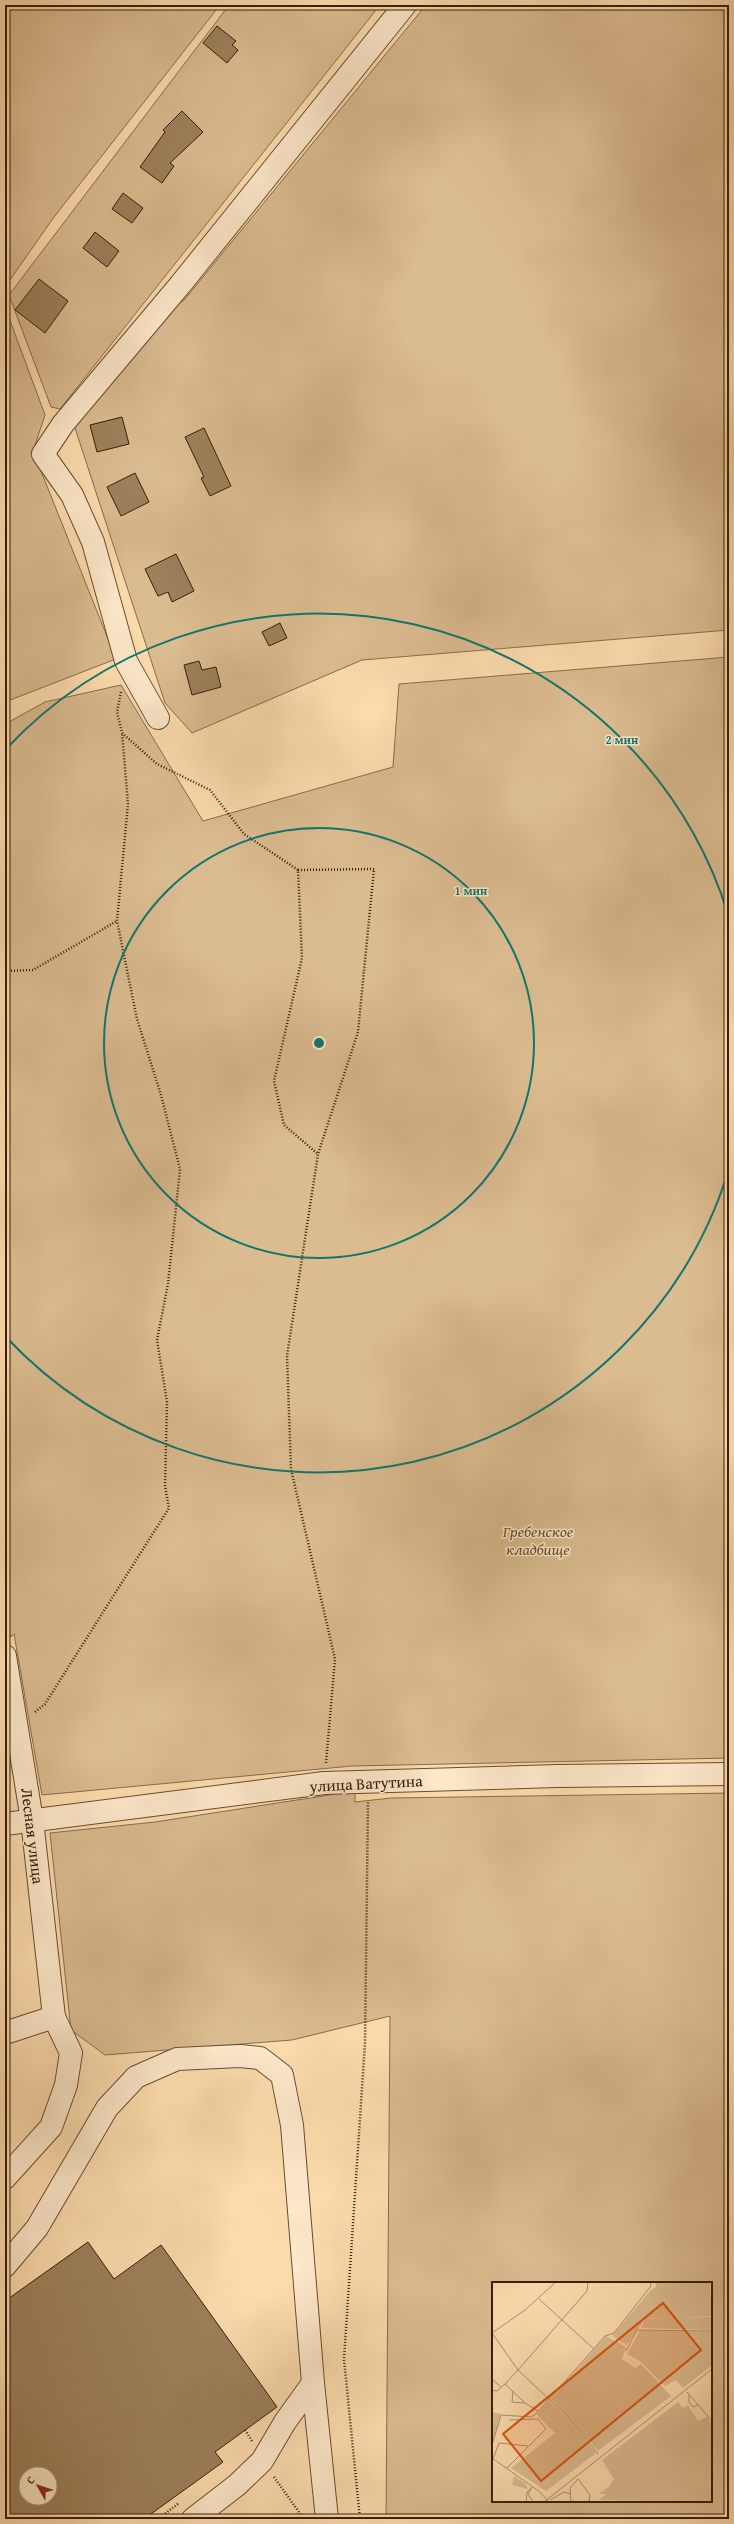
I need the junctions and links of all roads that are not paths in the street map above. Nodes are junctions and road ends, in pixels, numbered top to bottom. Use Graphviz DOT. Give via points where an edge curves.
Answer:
graph roads {
  1 [pos="405,5"];
  2 [pos="158,718"];
  3 [pos="5,1656"];
  4 [pos="729,1774"];
  5 [pos="32,1820"];
  6 [pos="5,1824"];
  7 [pos="54,2017"];
  8 [pos="5,2033"];
  9 [pos="5,2178"];
  10 [pos="5,2266"];
  11 [pos="313,2383"];
  12 [pos="193,2519"];
  13 [pos="327,2519"];
  1 -- 2 [label="street" via="180,285 63,424 44,454 72,495 93,542 126,661"];
  3 -- 5 [label="street, Лесная улица"];
  4 -- 5 [label="street, улица Ватутина" via="557,1776 324,1784"];
  5 -- 6 [label="street, улица Ватутина"];
  5 -- 7 [label="street, Лесная улица"];
  7 -- 8 [label="street"];
  7 -- 9 [label="street, Лесная улица" via="71,2053 66,2085 51,2127"];
  10 -- 11 [label="street" via="37,2228 107,2108 136,2077 178,2058 260,2058 282,2075 292,2125"];
  11 -- 12 [label="street" via="285,2422 262,2461 237,2485"];
  11 -- 13 [label="street"];
}
